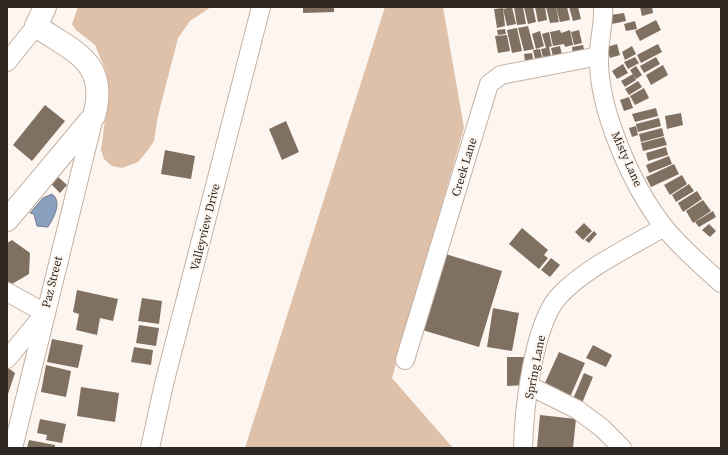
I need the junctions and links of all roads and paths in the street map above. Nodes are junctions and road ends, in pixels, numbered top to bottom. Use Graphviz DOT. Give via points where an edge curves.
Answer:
graph roads {
  1 [pos="261,7"];
  2 [pos="603,7"];
  3 [pos="40,16"];
  4 [pos="599,56"];
  5 [pos="7,62"];
  6 [pos="94,116"];
  7 [pos="7,220"];
  8 [pos="664,227"];
  9 [pos="721,283"];
  10 [pos="7,292"];
  11 [pos="45,313"];
  12 [pos="7,359"];
  13 [pos="405,360"];
  14 [pos="530,386"];
  15 [pos="13,448"];
  16 [pos="150,448"];
  17 [pos="523,448"];
  18 [pos="622,448"];
  1 -- 16 [label="street, Valleyview Drive" via="164,384"];
  2 -- 4 [label="street, Misty Lane"];
  3 -- 5 [label="street"];
  3 -- 6 [label="street" via="93,70 99,92"];
  4 -- 8 [label="street, Misty Lane" via="603,93 614,134 638,187"];
  4 -- 13 [label="street, Creek Lane" via="501,75 489,84"];
  6 -- 7 [label="street"];
  6 -- 11 [label="street, Paz Street"];
  8 -- 9 [label="street, Misty Lane"];
  8 -- 14 [label="street, Spring Lane" via="586,273 559,296 550,308 536,349"];
  10 -- 11 [label="street"];
  11 -- 12 [label="street"];
  11 -- 15 [label="street, Paz Street"];
  14 -- 17 [label="street, Spring Lane"];
  14 -- 18 [label="street" via="578,410 602,428"];
}
